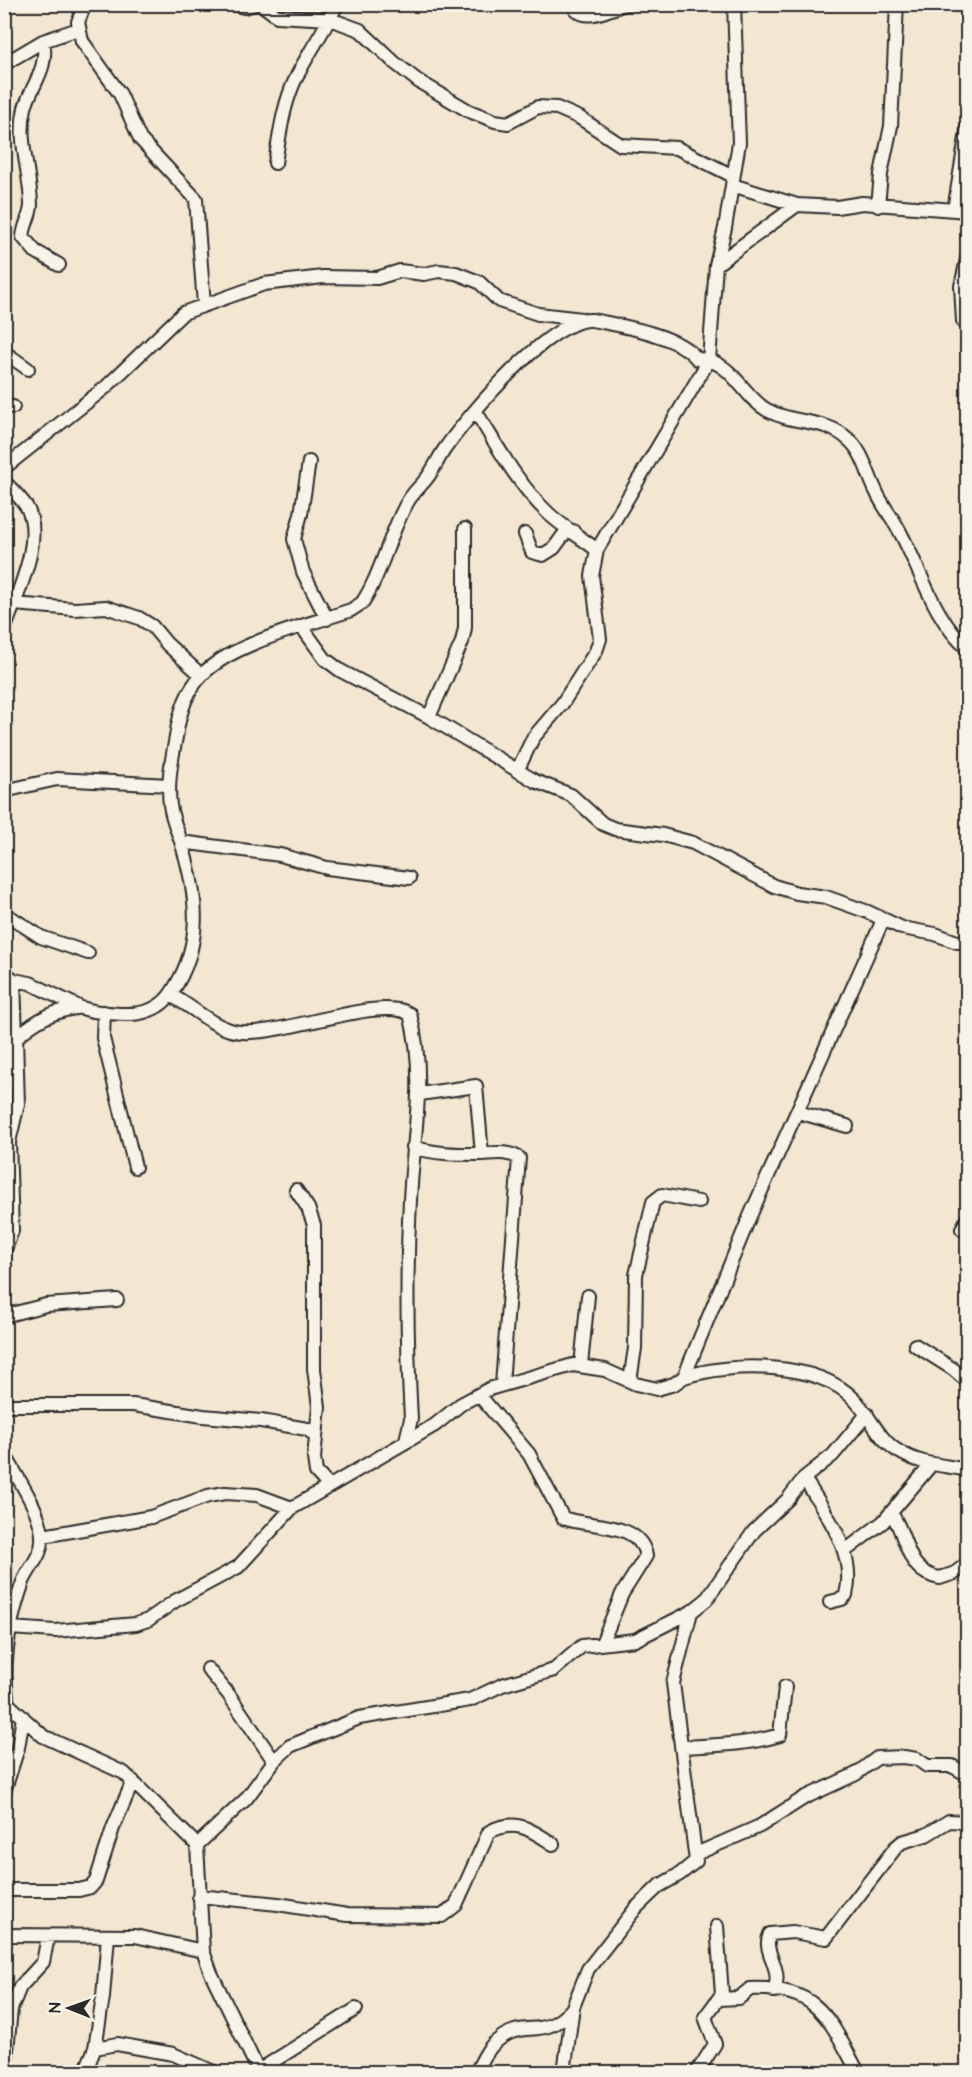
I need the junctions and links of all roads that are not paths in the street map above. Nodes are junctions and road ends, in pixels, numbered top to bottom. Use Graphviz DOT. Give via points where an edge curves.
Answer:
graph roads {
  1 [pos="85,4"];
  2 [pos="232,4"];
  3 [pos="255,4"];
  4 [pos="261,4"];
  5 [pos="337,4"];
  6 [pos="627,4"];
  7 [pos="734,4"];
  8 [pos="897,4"];
  9 [pos="576,10"];
  10 [pos="330,19"];
  11 [pos="78,29"];
  12 [pos="43,42"];
  13 [pos="4,64"];
  14 [pos="968,125"];
  15 [pos="275,163"];
  16 [pos="732,181"];
  17 [pos="797,206"];
  18 [pos="878,206"];
  19 [pos="954,210"];
  20 [pos="968,211"];
  21 [pos="968,255"];
  22 [pos="59,265"];
  23 [pos="716,265"];
  24 [pos="204,305"];
  25 [pos="582,319"];
  26 [pos="963,321"];
  27 [pos="4,352"];
  28 [pos="710,360"];
  29 [pos="28,369"];
  30 [pos="476,412"];
  31 [pos="309,462"];
  32 [pos="4,468"];
  33 [pos="4,481"];
  34 [pos="465,530"];
  35 [pos="573,531"];
  36 [pos="525,534"];
  37 [pos="597,550"];
  38 [pos="14,604"];
  39 [pos="327,619"];
  40 [pos="302,627"];
  41 [pos="4,631"];
  42 [pos="968,649"];
  43 [pos="201,675"];
  44 [pos="429,717"];
  45 [pos="517,771"];
  46 [pos="169,785"];
  47 [pos="4,791"];
  48 [pos="181,842"];
  49 [pos="409,878"];
  50 [pos="4,913"];
  51 [pos="882,920"];
  52 [pos="968,941"];
  53 [pos="88,953"];
  54 [pos="9,976"];
  55 [pos="170,995"];
  56 [pos="79,1007"];
  57 [pos="104,1012"];
  58 [pos="16,1038"];
  59 [pos="4,1044"];
  60 [pos="420,1094"];
  61 [pos="798,1112"];
  62 [pos="847,1126"];
  63 [pos="413,1147"];
  64 [pos="482,1154"];
  65 [pos="135,1167"];
  66 [pos="296,1190"];
  67 [pos="699,1202"];
  68 [pos="968,1217"];
  69 [pos="962,1229"];
  70 [pos="4,1252"];
  71 [pos="588,1296"];
  72 [pos="117,1300"];
  73 [pos="4,1316"];
  74 [pos="915,1345"];
  75 [pos="582,1365"];
  76 [pos="684,1377"];
  77 [pos="630,1381"];
  78 [pos="968,1382"];
  79 [pos="502,1385"];
  80 [pos="479,1395"];
  81 [pos="4,1405"];
  82 [pos="867,1414"];
  83 [pos="316,1436"];
  84 [pos="406,1440"];
  85 [pos="4,1453"];
  86 [pos="931,1465"];
  87 [pos="968,1470"];
  88 [pos="804,1478"];
  89 [pos="328,1485"];
  90 [pos="292,1508"];
  91 [pos="891,1513"];
  92 [pos="43,1536"];
  93 [pos="845,1551"];
  94 [pos="968,1563"];
  95 [pos="830,1602"];
  96 [pos="691,1612"];
  97 [pos="10,1622"];
  98 [pos="602,1643"];
  99 [pos="208,1669"];
  100 [pos="785,1688"];
  101 [pos="6,1703"];
  102 [pos="23,1717"];
  103 [pos="681,1747"];
  104 [pos="274,1761"];
  105 [pos="968,1775"];
  106 [pos="133,1781"];
  107 [pos="4,1791"];
  108 [pos="968,1822"];
  109 [pos="553,1844"];
  110 [pos="197,1845"];
  111 [pos="696,1854"];
  112 [pos="4,1890"];
  113 [pos="199,1896"];
  114 [pos="717,1926"];
  115 [pos="4,1935"];
  116 [pos="108,1936"];
  117 [pos="48,1937"];
  118 [pos="203,1951"];
  119 [pos="774,1990"];
  120 [pos="719,1999"];
  121 [pos="573,2007"];
  122 [pos="356,2009"];
  123 [pos="95,2048"];
  124 [pos="258,2072"];
  125 [pos="5,2073"];
  126 [pos="85,2073"];
  127 [pos="214,2073"];
  128 [pos="476,2073"];
  129 [pos="564,2073"];
  130 [pos="697,2073"];
  131 [pos="858,2073"];
  1 -- 11 [label="street" via="79,14"];
  2 -- 3 [label="street"];
  4 -- 10 [label="street" via="277,16"];
  5 -- 10 [label="street"];
  6 -- 9 [label="street" via="592,15"];
  7 -- 16 [label="street" via="739,143"];
  8 -- 18 [label="street" via="891,126"];
  10 -- 15 [label="street" via="283,111"];
  10 -- 16 [label="street" via="360,30 395,63 469,111 503,123 538,107 557,108 621,145 677,148"];
  11 -- 12 [label="street"];
  11 -- 24 [label="street" via="88,51 120,94 140,139 196,199"];
  12 -- 13 [label="street"];
  12 -- 22 [label="street" via="43,67 25,108 23,147 31,205 23,237"];
  14 -- 19 [label="street"];
  16 -- 17 [label="street"];
  16 -- 23 [label="street"];
  17 -- 18 [label="street"];
  17 -- 23 [label="street"];
  18 -- 19 [label="street"];
  19 -- 20 [label="street"];
  21 -- 26 [label="street" via="961,286"];
  23 -- 28 [label="street"];
  24 -- 25 [label="street" via="264,284 439,271 479,282 499,301 538,314"];
  24 -- 32 [label="street" via="183,313 106,387"];
  25 -- 28 [label="street" via="672,341 687,347 697,359"];
  25 -- 30 [label="street" via="552,335 525,357"];
  27 -- 29 [label="street"];
  28 -- 37 [label="street"];
  28 -- 42 [label="street" via="733,375 768,411 836,428 859,449 880,500 938,608"];
  30 -- 35 [label="street" via="518,480 550,515"];
  30 -- 39 [label="street" via="409,499 362,603"];
  31 -- 39 [label="street" via="294,539 303,572"];
  33 -- 38 [label="street" via="26,506 32,524 30,555"];
  34 -- 44 [label="street" via="464,635"];
  35 -- 36 [label="street" via="565,533 543,555 532,552"];
  35 -- 37 [label="street"];
  37 -- 45 [label="street" via="592,576 600,639 596,651 562,704 533,738"];
  38 -- 41 [label="street"];
  38 -- 43 [label="street" via="66,609 106,607 139,618"];
  39 -- 40 [label="street"];
  40 -- 43 [label="street" via="228,657"];
  40 -- 44 [label="street" via="333,665"];
  43 -- 46 [label="street" via="180,712"];
  44 -- 45 [label="street"];
  45 -- 51 [label="street" via="571,795 590,815 615,829 693,843 763,882 826,897"];
  46 -- 47 [label="street" via="57,779"];
  46 -- 48 [label="street" via="172,817"];
  48 -- 49 [label="street"];
  48 -- 55 [label="street" via="193,882 195,922 188,963"];
  50 -- 53 [label="street" via="41,937"];
  51 -- 52 [label="street" via="957,942"];
  51 -- 61 [label="street"];
  54 -- 56 [label="street"];
  54 -- 58 [label="street"];
  55 -- 57 [label="street" via="148,1012"];
  55 -- 60 [label="street" via="234,1031 402,1009 411,1014 414,1026"];
  56 -- 57 [label="street"];
  56 -- 58 [label="street" via="38,1020"];
  57 -- 65 [label="street" via="103,1038"];
  58 -- 59 [label="street"];
  58 -- 70 [label="street" via="18,1104 9,1142 12,1231"];
  60 -- 63 [label="street"];
  60 -- 64 [label="street" via="476,1086"];
  61 -- 62 [label="street"];
  61 -- 76 [label="street"];
  63 -- 64 [label="street"];
  63 -- 84 [label="street" via="409,1235 411,1419"];
  64 -- 79 [label="street" via="501,1152 519,1158"];
  66 -- 83 [label="street" via="314,1225 319,1407"];
  67 -- 77 [label="street" via="662,1195 654,1202 636,1275 635,1348"];
  68 -- 69 [label="street"];
  71 -- 75 [label="street"];
  72 -- 73 [label="street" via="46,1305"];
  74 -- 78 [label="street"];
  75 -- 77 [label="street"];
  75 -- 79 [label="street" via="562,1366"];
  76 -- 77 [label="street" via="657,1389"];
  76 -- 82 [label="street" via="751,1367 805,1374 845,1390"];
  79 -- 80 [label="street"];
  80 -- 84 [label="street"];
  80 -- 98 [label="street" via="529,1454 563,1518 618,1529 645,1547 646,1556 624,1588"];
  81 -- 83 [label="street" via="133,1405 271,1422 307,1429"];
  82 -- 86 [label="street" via="895,1450"];
  82 -- 88 [label="street" via="833,1455"];
  83 -- 89 [label="street" via="316,1472"];
  84 -- 89 [label="street"];
  85 -- 92 [label="street"];
  86 -- 87 [label="street"];
  86 -- 91 [label="street"];
  88 -- 93 [label="street"];
  88 -- 96 [label="street" via="754,1531 706,1600"];
  89 -- 90 [label="street"];
  90 -- 92 [label="street" via="257,1495 225,1493 151,1517"];
  90 -- 97 [label="street" via="238,1567 208,1581 145,1622 55,1631"];
  91 -- 93 [label="street"];
  91 -- 94 [label="street" via="919,1570 939,1578"];
  92 -- 97 [label="street"];
  93 -- 95 [label="street" via="847,1592 842,1599"];
  96 -- 98 [label="street" via="635,1640"];
  96 -- 103 [label="street" via="673,1683"];
  97 -- 101 [label="street" via="5,1660"];
  98 -- 104 [label="street" via="582,1646 564,1664 546,1674 502,1685 470,1700 344,1722 290,1746"];
  99 -- 104 [label="street"];
  100 -- 103 [label="street" via="780,1735 743,1745"];
  101 -- 102 [label="street"];
  102 -- 106 [label="street" via="49,1739 113,1766"];
  102 -- 107 [label="street"];
  103 -- 111 [label="street"];
  104 -- 110 [label="street" via="246,1799"];
  105 -- 111 [label="street" via="952,1766 927,1766 916,1759 877,1758 856,1774 804,1798 760,1826"];
  106 -- 110 [label="street"];
  106 -- 112 [label="street" via="91,1887"];
  108 -- 119 [label="street" via="949,1821 926,1835 902,1842 826,1938 804,1933 770,1934 768,1945 778,1975"];
  109 -- 113 [label="street" via="519,1824 489,1832 456,1905 442,1916 353,1916"];
  110 -- 113 [label="street"];
  111 -- 121 [label="street" via="690,1867 658,1886 618,1930 588,1969"];
  113 -- 118 [label="street"];
  114 -- 120 [label="street" via="722,1987"];
  115 -- 117 [label="street"];
  116 -- 117 [label="street"];
  116 -- 118 [label="street" via="153,1938"];
  116 -- 123 [label="street"];
  117 -- 125 [label="street" via="43,1962 20,1987 11,2009"];
  118 -- 124 [label="street"];
  119 -- 120 [label="street" via="750,1989 740,1998"];
  119 -- 131 [label="street" via="799,1994 815,2005"];
  120 -- 130 [label="street" via="705,2017 715,2046"];
  121 -- 128 [label="street" via="555,2025 519,2029 497,2040"];
  121 -- 129 [label="street"];
  122 -- 124 [label="street"];
  123 -- 126 [label="street"];
  123 -- 127 [label="street" via="117,2044 173,2054"];
}
